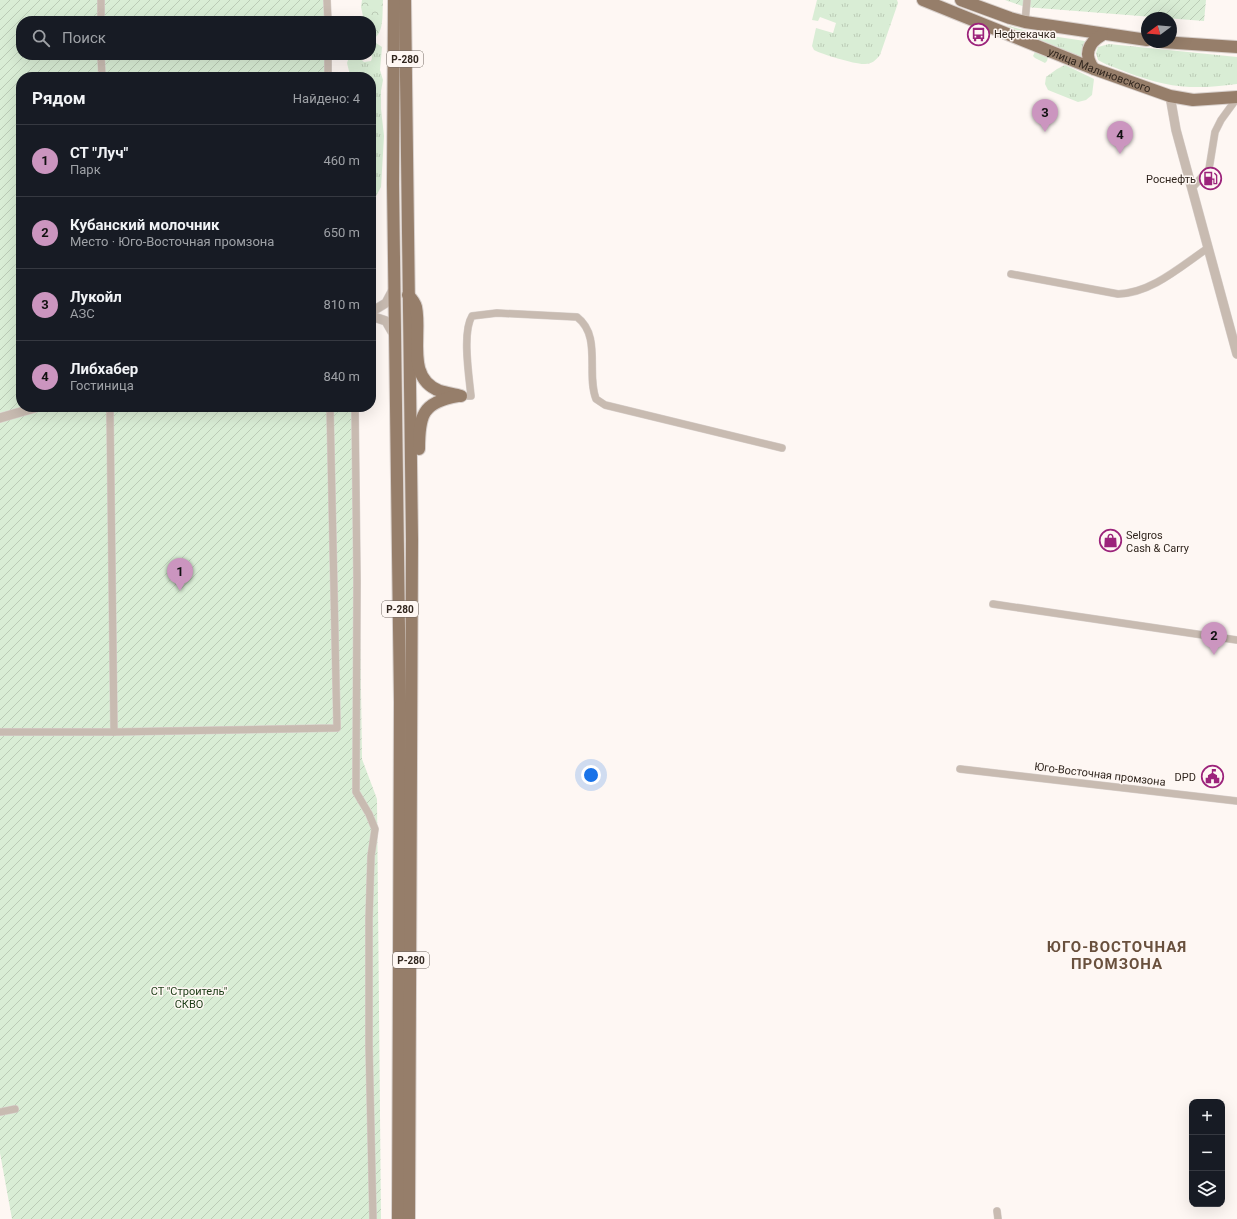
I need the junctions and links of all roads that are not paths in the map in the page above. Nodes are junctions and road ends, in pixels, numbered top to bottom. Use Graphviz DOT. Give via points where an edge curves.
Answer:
graph roads {
  1 [pos="101,0"];
  2 [pos="327,0"];
  3 [pos="394,0"];
  4 [pos="405,0"];
  5 [pos="923,0"];
  6 [pos="961,0"];
  7 [pos="1027,0"];
  8 [pos="101,16"];
  9 [pos="328,16"];
  10 [pos="1025,22"];
  11 [pos="1102,35"];
  12 [pos="1141,39"];
  13 [pos="1177,43"];
  14 [pos="1213,46"];
  15 [pos="1237,47"];
  16 [pos="1237,50"];
  17 [pos="101,60"];
  18 [pos="328,60"];
  19 [pos="1094,69"];
  20 [pos="102,72"];
  21 [pos="328,72"];
  22 [pos="1170,96"];
  23 [pos="1234,97"];
  24 [pos="393,184"];
  25 [pos="406,185"];
  26 [pos="1192,188"];
  27 [pos="1208,248"];
  28 [pos="1011,274"];
  29 [pos="395,282"];
  30 [pos="408,295"];
  31 [pos="376,309"];
  32 [pos="376,318"];
  33 [pos="396,340"];
  34 [pos="1237,354"];
  35 [pos="461,396"];
  36 [pos="21,412"];
  37 [pos="110,412"];
  38 [pos="330,412"];
  39 [pos="355,412"];
  40 [pos="0,418"];
  41 [pos="782,448"];
  42 [pos="398,484"];
  43 [pos="411,489"];
  44 [pos="993,604"];
  45 [pos="1237,640"];
  46 [pos="0,732"];
  47 [pos="114,732"];
  48 [pos="960,769"];
  49 [pos="1237,801"];
  50 [pos="15,1109"];
  51 [pos="0,1112"];
  52 [pos="997,1211"];
  53 [pos="374,1219"];
  54 [pos="398,1219"];
  55 [pos="410,1219"];
  56 [pos="998,1219"];
  1 -- 8 [label="street"];
  2 -- 9 [label="street"];
  3 -- 24 [label="highway, Р-280"];
  4 -- 25 [label="highway, Р-280"];
  5 -- 19 [label="highway, улица Малиновского"];
  6 -- 10 [label="highway"];
  7 -- 10 [label="street"];
  10 -- 11 [label="highway"];
  11 -- 12 [label="highway"];
  11 -- 19 [label="highway" via="1093,41 1087,50"];
  13 -- 14 [label="highway"];
  14 -- 15 [label="highway"];
  14 -- 16 [label="highway"];
  17 -- 20 [label="street"];
  18 -- 21 [label="street"];
  19 -- 22 [label="highway, улица Малиновского"];
  22 -- 23 [label="highway, улица Малиновского" via="1193,100"];
  22 -- 26 [label="street" via="1176,130"];
  23 -- 26 [label="street" via="1215,132 1209,169"];
  24 -- 25 [label="highway" via="403,182"];
  24 -- 29 [label="highway, Р-280"];
  25 -- 30 [label="highway, Р-280"];
  26 -- 27 [label="street"];
  27 -- 28 [label="street" via="1146,288 1127,293 1118,294"];
  27 -- 34 [label="street"];
  29 -- 31 [label="street" via="391,296 386,303"];
  29 -- 33 [label="highway, Р-280"];
  30 -- 35 [label="highway" via="416,306 418,368 423,378 439,391"];
  30 -- 43 [label="highway, Р-280"];
  32 -- 33 [label="street" via="386,321"];
  33 -- 42 [label="highway, Р-280"];
  35 -- 41 [label="street" via="471,396 467,334 468,322 472,316 497,313 569,316 583,322 588,330 591,339 593,392 596,399 604,404"];
  35 -- 43 [label="highway" via="436,403 425,411 420,419 419,486"];
  36 -- 40 [label="street"];
  37 -- 47 [label="street"];
  38 -- 47 [label="street" via="336,728"];
  39 -- 53 [label="street" via="356,792 375,828 371,856 369,919 369,1053"];
  42 -- 43 [label="highway" via="405,489"];
  42 -- 54 [label="highway, Р-280"];
  43 -- 55 [label="highway, Р-280"];
  44 -- 45 [label="street"];
  46 -- 47 [label="street"];
  48 -- 49 [label="street, Юго-Восточная промзона"];
  50 -- 51 [label="street"];
  52 -- 56 [label="street"];
}
